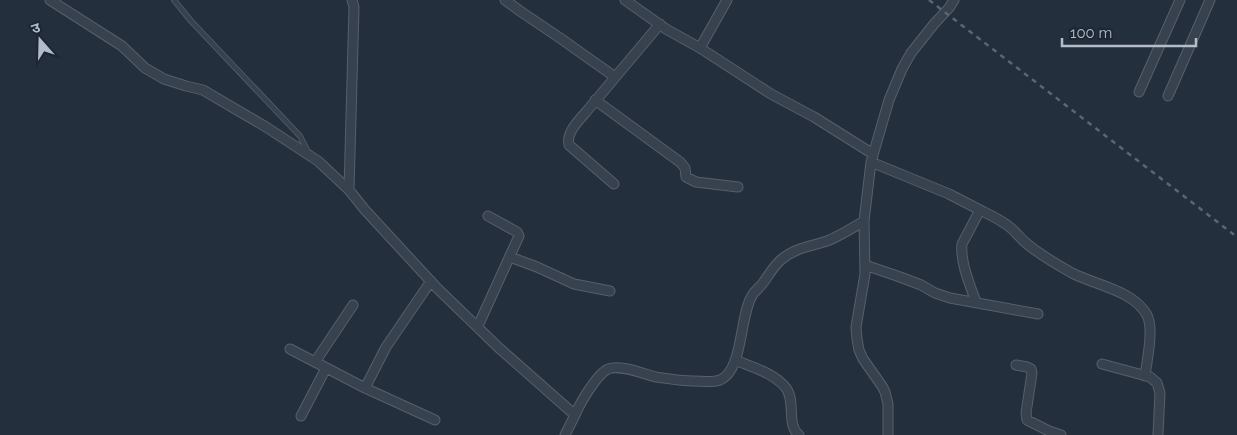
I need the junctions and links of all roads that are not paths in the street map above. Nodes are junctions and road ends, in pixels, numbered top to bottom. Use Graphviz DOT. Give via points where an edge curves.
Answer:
graph roads {
  1 [pos="50,0"];
  2 [pos="174,0"];
  3 [pos="352,0"];
  4 [pos="505,0"];
  5 [pos="625,0"];
  6 [pos="727,0"];
  7 [pos="954,0"];
  8 [pos="1180,0"];
  9 [pos="1210,0"];
  10 [pos="660,24"];
  11 [pos="700,48"];
  12 [pos="615,78"];
  13 [pos="1139,92"];
  14 [pos="1168,96"];
  15 [pos="595,100"];
  16 [pos="309,155"];
  17 [pos="872,158"];
  18 [pos="614,184"];
  19 [pos="738,186"];
  20 [pos="349,190"];
  21 [pos="980,210"];
  22 [pos="488,216"];
  23 [pos="864,220"];
  24 [pos="510,257"];
  25 [pos="865,265"];
  26 [pos="431,281"];
  27 [pos="610,291"];
  28 [pos="976,302"];
  29 [pos="353,305"];
  30 [pos="1038,314"];
  31 [pos="478,326"];
  32 [pos="290,349"];
  33 [pos="735,360"];
  34 [pos="315,362"];
  35 [pos="1102,364"];
  36 [pos="1016,365"];
  37 [pos="326,368"];
  38 [pos="1145,376"];
  39 [pos="365,388"];
  40 [pos="575,415"];
  41 [pos="301,416"];
  42 [pos="436,420"];
  43 [pos="565,435"];
  44 [pos="799,435"];
  45 [pos="888,435"];
  46 [pos="1061,435"];
  47 [pos="1158,435"];
  1 -- 16 [label="street" via="122,46 145,68 164,80 203,90"];
  2 -- 16 [label="lane" via="300,136"];
  3 -- 20 [label="street"];
  4 -- 12 [label="street"];
  5 -- 10 [label="street"];
  6 -- 11 [label="street"];
  7 -- 17 [label="street" via="902,69"];
  8 -- 13 [label="street"];
  9 -- 14 [label="street"];
  10 -- 11 [label="street"];
  10 -- 12 [label="street"];
  11 -- 17 [label="street" via="771,94 814,117"];
  12 -- 15 [label="street"];
  15 -- 18 [label="street" via="568,141 577,153"];
  15 -- 19 [label="street" via="680,162 689,179"];
  16 -- 20 [label="street"];
  17 -- 21 [label="street"];
  17 -- 23 [label="street"];
  20 -- 26 [label="street"];
  21 -- 28 [label="street" via="961,249"];
  21 -- 38 [label="street" via="1007,225 1044,257 1073,274 1114,289 1141,307 1150,326"];
  22 -- 24 [label="street" via="519,234"];
  23 -- 25 [label="street"];
  23 -- 33 [label="street" via="841,234 780,260 748,304"];
  24 -- 27 [label="street" via="574,284"];
  24 -- 31 [label="street"];
  25 -- 28 [label="street" via="935,293"];
  25 -- 45 [label="street" via="857,339 863,359 882,386 888,404"];
  26 -- 31 [label="street"];
  26 -- 39 [label="street" via="386,347"];
  28 -- 30 [label="street"];
  29 -- 34 [label="street"];
  31 -- 40 [label="street"];
  32 -- 34 [label="street"];
  33 -- 40 [label="street" via="730,372 713,382 682,381 610,368 595,382"];
  33 -- 44 [label="street" via="762,370 787,389 791,398 793,426"];
  34 -- 37 [label="street"];
  35 -- 38 [label="street"];
  36 -- 46 [label="street" via="1027,367 1032,373 1027,420"];
  37 -- 39 [label="street"];
  37 -- 41 [label="street"];
  38 -- 47 [label="street" via="1154,380 1159,388"];
  39 -- 42 [label="street"];
  40 -- 43 [label="street"];
}
